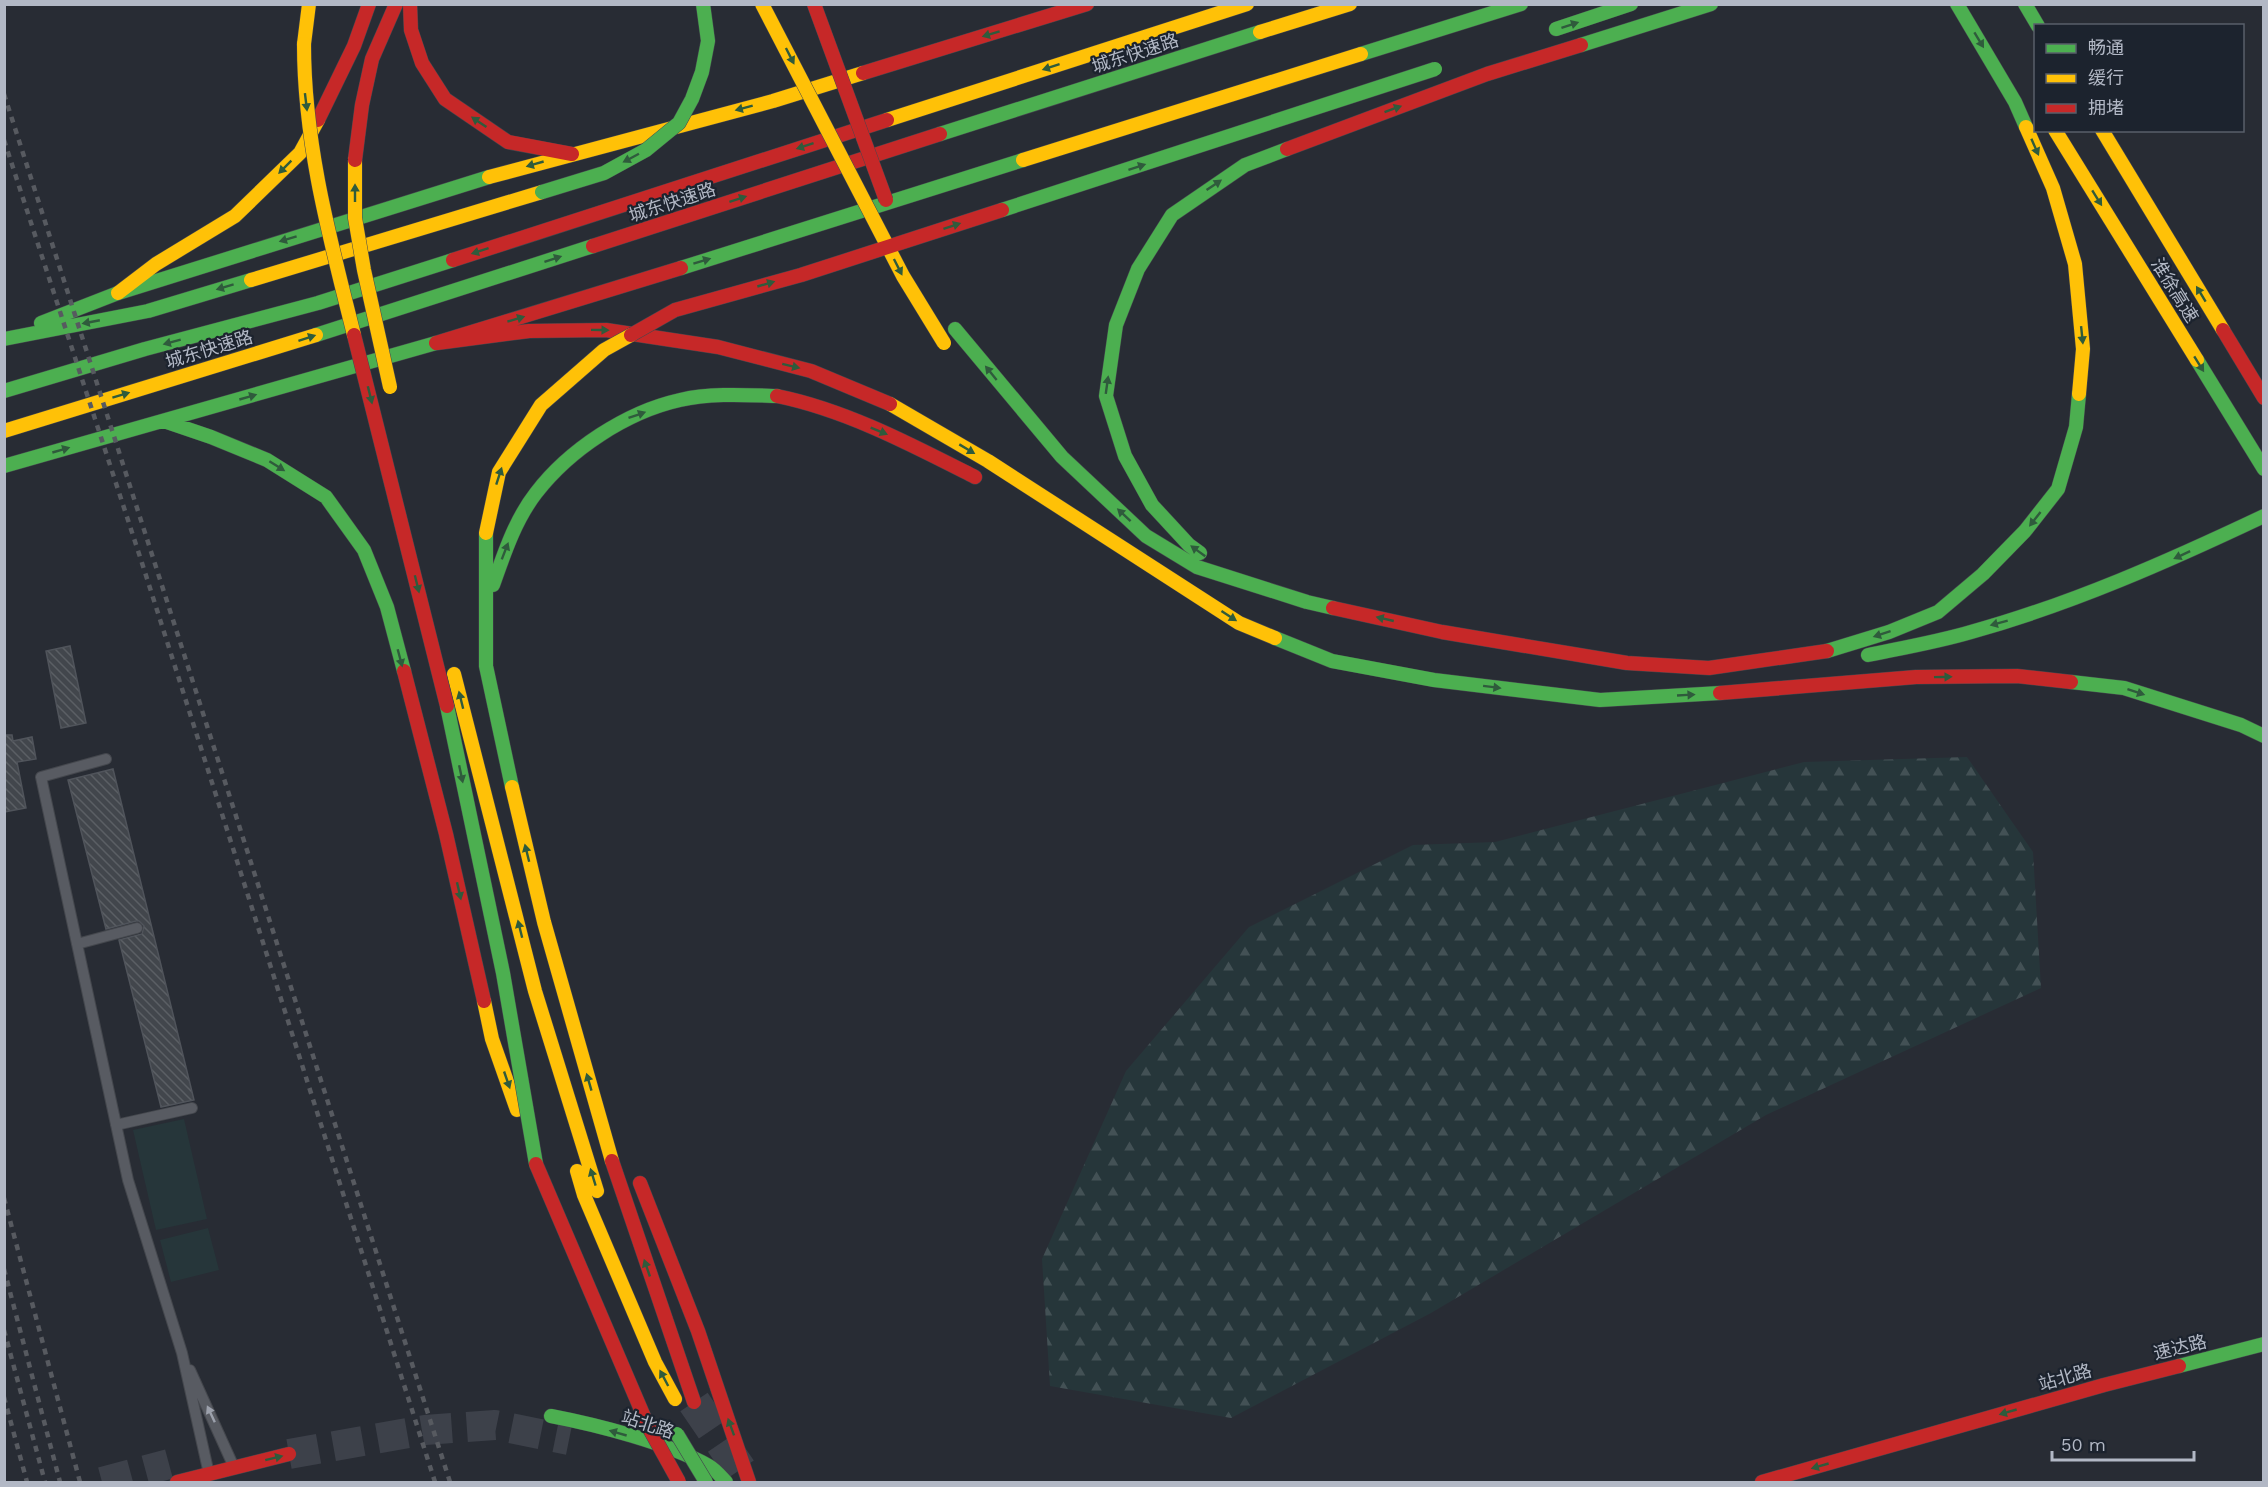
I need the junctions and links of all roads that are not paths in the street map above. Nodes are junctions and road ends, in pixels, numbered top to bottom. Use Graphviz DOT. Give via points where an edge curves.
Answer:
graph roads {
  1 [pos="309,4"];
  2 [pos="369,4"];
  3 [pos="396,4"];
  4 [pos="410,4"];
  5 [pos="703,4"];
  6 [pos="762,4"];
  7 [pos="814,4"];
  8 [pos="1087,4"];
  9 [pos="1247,4"];
  10 [pos="1350,4"];
  11 [pos="1521,4"];
  12 [pos="1631,4"];
  13 [pos="1711,4"];
  14 [pos="1957,4"];
  15 [pos="2025,4"];
  16 [pos="2037,24"];
  17 [pos="1544,33"];
  18 [pos="1440,67"];
  19 [pos="820,73"];
  20 [pos="2056,132"];
  21 [pos="2103,132"];
  22 [pos="572,154"];
  23 [pos="2122,165"];
  24 [pos="2157,194"];
  25 [pos="886,200"];
  26 [pos="913,250"];
  27 [pos="118,293"];
  28 [pos="953,324"];
  29 [pos="4,338"];
  30 [pos="437,343"];
  31 [pos="948,347"];
  32 [pos="4,391"];
  33 [pos="392,395"];
  34 [pos="2264,398"];
  35 [pos="164,421"];
  36 [pos="4,431"];
  37 [pos="4,466"];
  38 [pos="2264,469"];
  39 [pos="993,486"];
  40 [pos="1023,500"];
  41 [pos="1097,514"];
  42 [pos="2264,516"];
  43 [pos="1082,521"];
  44 [pos="1144,562"];
  45 [pos="1308,602"];
  46 [pos="485,606"];
  47 [pos="451,661"];
  48 [pos="1745,663"];
  49 [pos="1913,664"];
  50 [pos="1780,689"];
  51 [pos="2264,736"];
  52 [pos="106,759"];
  53 [pos="544,922"];
  54 [pos="137,928"];
  55 [pos="77,944"];
  56 [pos="529,965"];
  57 [pos="507,997"];
  58 [pos="583,1009"];
  59 [pos="544,1068"];
  60 [pos="192,1108"];
  61 [pos="542,1116"];
  62 [pos="116,1125"];
  63 [pos="571,1153"];
  64 [pos="536,1165"];
  65 [pos="635,1172"];
  66 [pos="608,1217"];
  67 [pos="639,1283"];
  68 [pos="2264,1344"];
  69 [pos="182,1353"];
  70 [pos="638,1357"];
  71 [pos="2104,1384"];
  72 [pos="663,1406"];
  73 [pos="683,1414"];
  74 [pos="551,1416"];
  75 [pos="648,1426"];
  76 [pos="673,1426"];
  77 [pos="2009,1426"];
  78 [pos="700,1446"];
  79 [pos="233,1449"];
  80 [pos="289,1454"];
  81 [pos="198,1457"];
  82 [pos="650,1461"];
  83 [pos="711,1467"];
  84 [pos="234,1468"];
  85 [pos="209,1474"];
  86 [pos="1772,1481"];
  87 [pos="177,1482"];
  88 [pos="679,1482"];
  89 [pos="687,1482"];
  90 [pos="698,1482"];
  91 [pos="706,1482"];
  92 [pos="726,1482"];
  93 [pos="749,1482"];
  1 -- 57 [label="main road, one-way, bridge" via="304,88 324,216 439,670"];
  2 -- 27 [label="main road, one-way" via="349,57 300,153 236,216 156,264"];
  33 -- 3 [label="main road, one-way, bridge" via="355,218 355,154 372,59"];
  22 -- 4 [label="main road, one-way" via="508,142 445,99 422,63 411,30"];
  5 -- 29 [label="main road, one-way, bridge" via="708,41 702,72 679,123 646,150 604,173 148,310"];
  6 -- 31 [label="main road, one-way, bridge" via="903,276"];
  7 -- 25 [label="main road, bridge"];
  8 -- 22 [label="main road, one-way" via="772,101"];
  9 -- 32 [label="main road, 城东快速路, one-way" via="318,303"];
  36 -- 10 [label="main road, 城东快速路, one-way" via="298,341"];
  30 -- 11 [label="main road, one-way"];
  17 -- 12 [label="main road, one-way"];
  45 -- 13 [label="main road, one-way" via="1223,570 1189,545 1152,505 1125,456 1106,396 1116,324 1138,269 1172,214 1245,165 1487,74"];
  14 -- 48 [label="main road, one-way" via="2015,102 2054,188 2075,264 2083,349 2076,427 2058,489 2025,531 1938,612 1828,651"];
  15 -- 16 [label="main road"];
  46 -- 18 [label="main road, one-way, bridge" via="486,533 499,472 541,405 614,344 675,310 801,275"];
  19 -- 25 [label="main road, bridge"];
  20 -- 38 [label="main road, 淮徐高速, one-way"];
  21 -- 23 [label="main road, 淮徐高速"];
  22 -- 27 [label="main road, one-way"];
  23 -- 24 [label="main road"];
  34 -- 23 [label="main road, 淮徐高速, one-way"];
  25 -- 26 [label="main road"];
  27 -- 29 [label="main road"];
  45 -- 28 [label="main road, one-way" via="1197,567 1146,536 1062,457"];
  35 -- 30 [label="main road, one-way"];
  30 -- 43 [label="main road, one-way" via="529,331 606,330 718,347 811,371 897,407"];
  37 -- 35 [label="main road, one-way"];
  35 -- 64 [label="main road, one-way, bridge" via="267,460 326,497 364,550 387,607 446,834 492,1038"];
  46 -- 39 [label="main road, one-way" via="508,543 535,494 572,456 623,420 681,400 778,396 825,409 910,444"];
  40 -- 43 [label="main road"];
  41 -- 44 [label="main road"];
  42 -- 48 [label="main road, one-way" via="2156,567 2043,611 1907,649 1845,659"];
  43 -- 44 [label="main road"];
  44 -- 50 [label="main road, one-way" via="1239,623 1332,661 1434,680 1600,700"];
  48 -- 45 [label="main road, one-way" via="1709,668 1616,661 1442,632"];
  53 -- 46 [label="main road, one-way" via="486,666"];
  56 -- 47 [label="main road, one-way"];
  49 -- 50 [label="main road"];
  50 -- 51 [label="main road, one-way" via="1916,677 2017,676 2124,688"];
  52 -- 55 [label="lane" via="41,777"];
  53 -- 58 [label="main road"];
  67 -- 53 [label="main road, one-way" via="694,1402 613,1166"];
  54 -- 55 [label="lane"];
  55 -- 62 [label="lane"];
  56 -- 59 [label="main road"];
  66 -- 56 [label="main road, one-way"];
  57 -- 61 [label="main road, bridge"];
  57 -- 64 [label="main road, bridge"];
  60 -- 62 [label="lane"];
  62 -- 69 [label="lane" via="128,1180"];
  73 -- 63 [label="main road, one-way" via="655,1362 584,1196"];
  64 -- 75 [label="main road, bridge"];
  93 -- 65 [label="main road, one-way" via="663,1238"];
  68 -- 71 [label="main road, 速达路"];
  79 -- 69 [label="lane, one-way"];
  69 -- 81 [label="lane"];
  70 -- 72 [label="main road"];
  71 -- 77 [label="main road, 站北路"];
  71 -- 86 [label="main road, 站北路, one-way"];
  83 -- 74 [label="main road, 站北路, one-way" via="654,1443"];
  75 -- 88 [label="main road, bridge"];
  75 -- 89 [label="main road, bridge"];
  76 -- 91 [label="main road, bridge"];
  78 -- 83 [label="main road"];
  79 -- 81 [label="main road"];
  79 -- 84 [label="lane"];
  84 -- 80 [label="main road, one-way"];
  81 -- 85 [label="lane"];
  82 -- 90 [label="main road, 站北路" via="691,1475"];
  83 -- 92 [label="main road, 站北路"];
  84 -- 85 [label="main road"];
  85 -- 87 [label="main road"];
}
